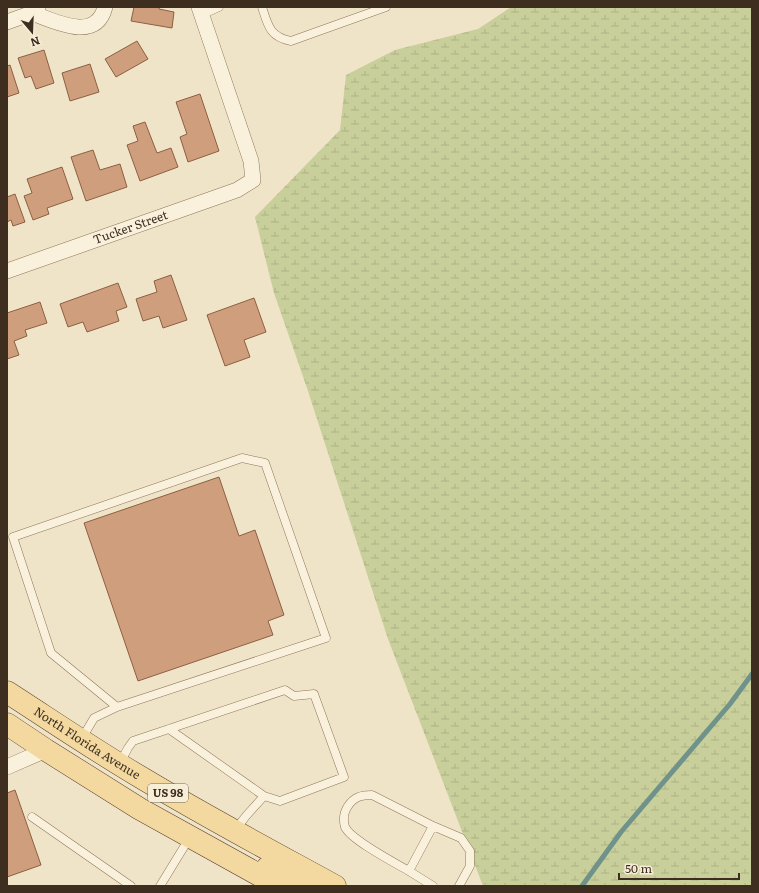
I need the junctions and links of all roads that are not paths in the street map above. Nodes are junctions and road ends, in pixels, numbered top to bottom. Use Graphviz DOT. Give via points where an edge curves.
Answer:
graph roads {
  1 [pos="105,7"];
  2 [pos="219,7"];
  3 [pos="262,7"];
  4 [pos="386,7"];
  5 [pos="35,10"];
  6 [pos="200,11"];
  7 [pos="7,22"];
  8 [pos="7,271"];
  9 [pos="7,692"];
  10 [pos="7,706"];
  11 [pos="118,707"];
  12 [pos="7,724"];
  13 [pos="169,729"];
  14 [pos="81,740"];
  15 [pos="46,750"];
  16 [pos="119,764"];
  17 [pos="7,767"];
  18 [pos="264,796"];
  19 [pos="176,798"];
  20 [pos="32,817"];
  21 [pos="433,826"];
  22 [pos="235,831"];
  23 [pos="191,837"];
  24 [pos="219,853"];
  25 [pos="408,871"];
  26 [pos="131,886"];
  27 [pos="160,886"];
  28 [pos="279,886"];
  29 [pos="301,886"];
  30 [pos="335,886"];
  31 [pos="432,886"];
  32 [pos="458,886"];
  1 -- 5 [label="street" via="99,20 83,28 74,28"];
  2 -- 6 [label="lane"];
  3 -- 4 [label="lane" via="270,29 280,39 291,41"];
  5 -- 7 [label="street"];
  6 -- 8 [label="street, Tucker Street" via="251,161 253,180 237,190"];
  9 -- 14 [label="main road, North Florida Avenue / US 98"];
  10 -- 19 [label="main road" via="135,788"];
  11 -- 11 [label="lane" via="326,638 265,463 242,458 13,537 51,653"];
  11 -- 14 [label="lane" via="94,718"];
  12 -- 15 [label="main road, US 98"];
  13 -- 16 [label="lane" via="133,741"];
  13 -- 18 [label="lane"];
  13 -- 18 [label="lane" via="285,690 294,696 314,694 344,777 280,802"];
  14 -- 16 [label="main road, North Florida Avenue / US 98"];
  15 -- 17 [label="street"];
  15 -- 23 [label="main road, US 98" via="140,809"];
  16 -- 19 [label="main road, North Florida Avenue / US 98"];
  18 -- 22 [label="lane"];
  19 -- 22 [label="main road, North Florida Avenue / US 98"];
  20 -- 26 [label="lane"];
  21 -- 25 [label="lane"];
  21 -- 25 [label="lane" via="372,795 353,799 347,807 344,820 350,833"];
  21 -- 32 [label="lane" via="462,838 470,851 470,866"];
  22 -- 30 [label="main road, North Florida Avenue / US 98"];
  23 -- 24 [label="main road, US 98"];
  23 -- 27 [label="lane"];
  24 -- 28 [label="main road, US 98"];
  24 -- 29 [label="main road" via="250,858"];
  25 -- 31 [label="lane"];
}
